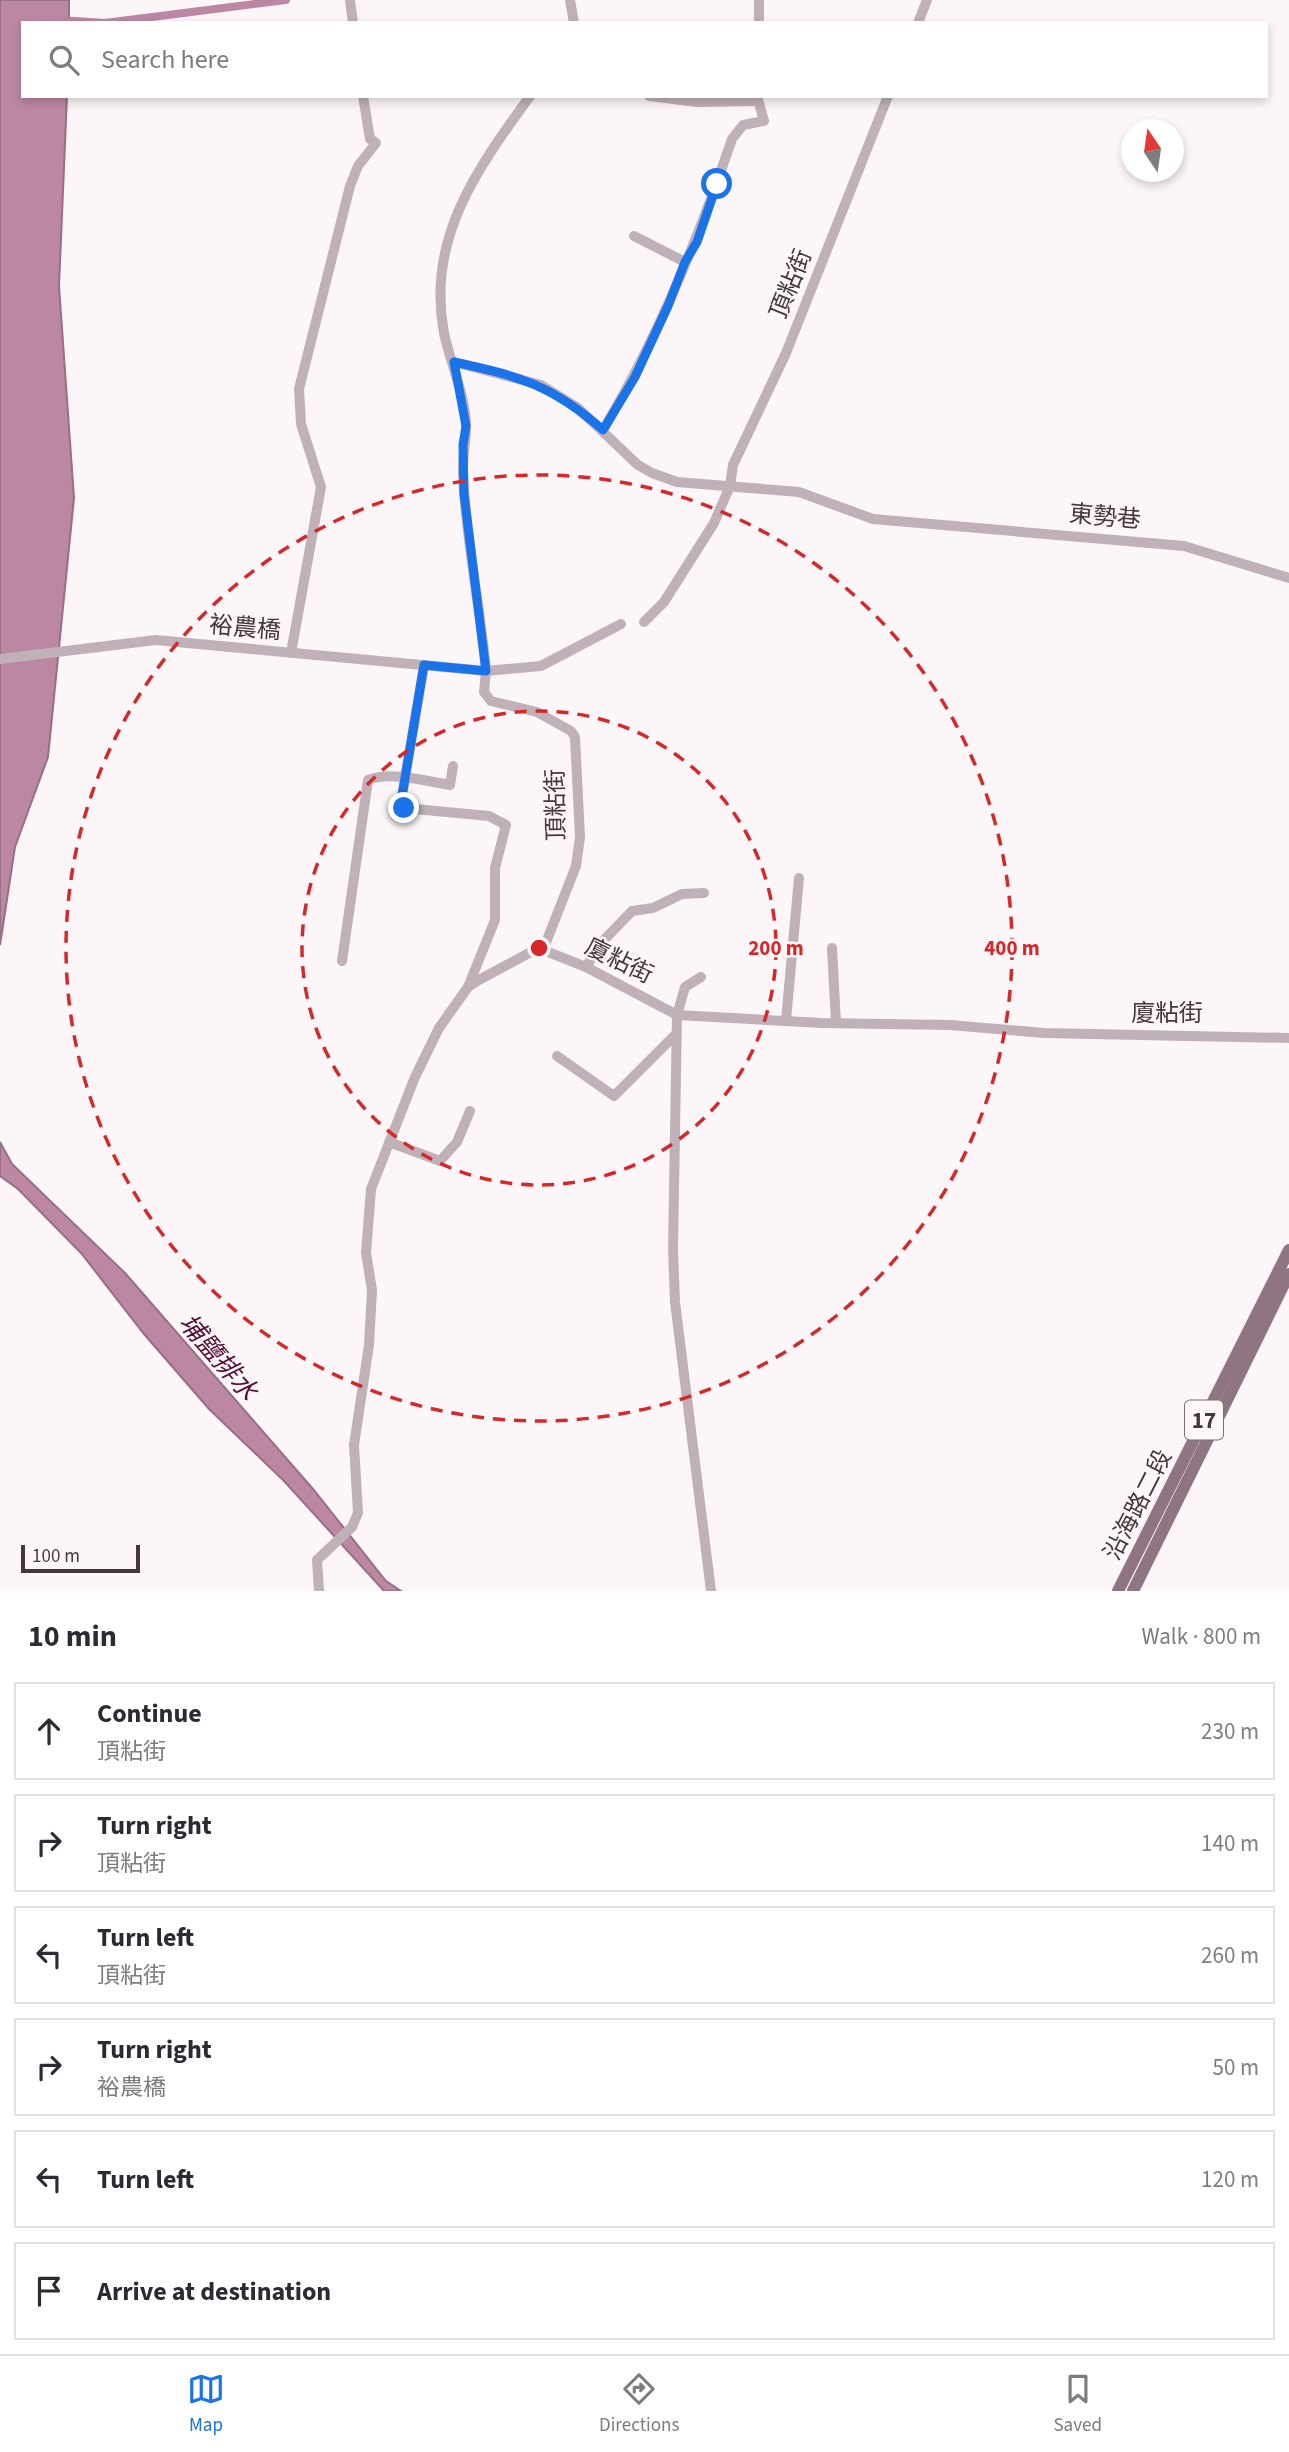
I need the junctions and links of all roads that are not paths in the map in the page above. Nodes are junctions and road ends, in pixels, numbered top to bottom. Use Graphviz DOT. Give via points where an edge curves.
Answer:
graph roads {
  1 [pos="350,0"];
  2 [pos="570,0"];
  3 [pos="759,0"];
  4 [pos="927,0"];
  5 [pos="353,21"];
  6 [pos="574,21"];
  7 [pos="759,21"];
  8 [pos="919,21"];
  9 [pos="362,98"];
  10 [pos="529,98"];
  11 [pos="665,98"];
  12 [pos="757,98"];
  13 [pos="887,98"];
  14 [pos="634,236"];
  15 [pos="685,262"];
  16 [pos="454,362"];
  17 [pos="603,430"];
  18 [pos="730,486"];
  19 [pos="1289,578"];
  20 [pos="644,622"];
  21 [pos="621,624"];
  22 [pos="291,653"];
  23 [pos="0,659"];
  24 [pos="424,665"];
  25 [pos="486,671"];
  26 [pos="453,766"];
  27 [pos="405,778"];
  28 [pos="799,878"];
  29 [pos="704,893"];
  30 [pos="832,948"];
  31 [pos="543,950"];
  32 [pos="342,961"];
  33 [pos="586,967"];
  34 [pos="701,978"];
  35 [pos="468,987"];
  36 [pos="677,1015"];
  37 [pos="786,1020"];
  38 [pos="836,1023"];
  39 [pos="675,1035"];
  40 [pos="1289,1038"];
  41 [pos="557,1056"];
  42 [pos="470,1111"];
  43 [pos="389,1142"];
  44 [pos="1289,1250"];
  45 [pos="1289,1274"];
  46 [pos="319,1591"];
  47 [pos="711,1591"];
  48 [pos="1118,1591"];
  49 [pos="1133,1591"];
  1 -- 5 [label="street"];
  2 -- 6 [label="street"];
  3 -- 7 [label="street"];
  4 -- 8 [label="street"];
  9 -- 22 [label="street" via="370,139 376,142 350,186 299,389 301,425 321,487"];
  10 -- 16 [label="street, 頂粘街" via="484,161 442,257 442,316"];
  11 -- 12 [label="street" via="697,102"];
  12 -- 15 [label="street" via="764,121 736,131 697,242"];
  13 -- 18 [label="street, 頂粘街" via="786,353 733,465"];
  14 -- 15 [label="street"];
  15 -- 17 [label="street" via="635,377"];
  16 -- 17 [label="street" via="541,385"];
  16 -- 25 [label="street, 頂粘街" via="466,426 464,494"];
  17 -- 18 [label="street" via="652,473 677,482"];
  18 -- 19 [label="street, 東勢巷" via="799,492 873,519 1184,545"];
  18 -- 20 [label="street, 頂粘街" via="697,552"];
  21 -- 25 [label="street" via="541,666"];
  22 -- 23 [label="street, 裕農橋" via="156,640"];
  22 -- 24 [label="street, 裕農橋"];
  24 -- 25 [label="street, 裕農橋"];
  24 -- 27 [label="street"];
  25 -- 31 [label="street, 頂粘街" via="484,692 491,701 537,712 575,737 581,832 576,866"];
  26 -- 27 [label="street" via="450,785"];
  27 -- 32 [label="street" via="376,777 366,784"];
  27 -- 35 [label="street" via="404,808 489,816 506,825 495,868 495,920"];
  28 -- 37 [label="street"];
  29 -- 33 [label="street" via="682,894 653,908 632,911 602,942"];
  30 -- 38 [label="street"];
  31 -- 33 [label="street, 廈粘街"];
  31 -- 35 [label="street" via="529,953"];
  33 -- 36 [label="street, 廈粘街"];
  34 -- 36 [label="street" via="685,987"];
  35 -- 43 [label="street" via="439,1028"];
  36 -- 37 [label="street, 廈粘街"];
  36 -- 39 [label="street"];
  37 -- 38 [label="street, 廈粘街"];
  38 -- 40 [label="street, 廈粘街"];
  39 -- 41 [label="street" via="614,1096"];
  39 -- 47 [label="street" via="675,1302"];
  42 -- 43 [label="street" via="457,1142 440,1161"];
  43 -- 46 [label="street" via="371,1189 366,1253 372,1290 369,1345 354,1445 358,1513 352,1527 317,1560"];
  44 -- 48 [label="main road, 沿海路二段 / 17"];
  45 -- 49 [label="main road, 沿海路二段 / 17"];
}
